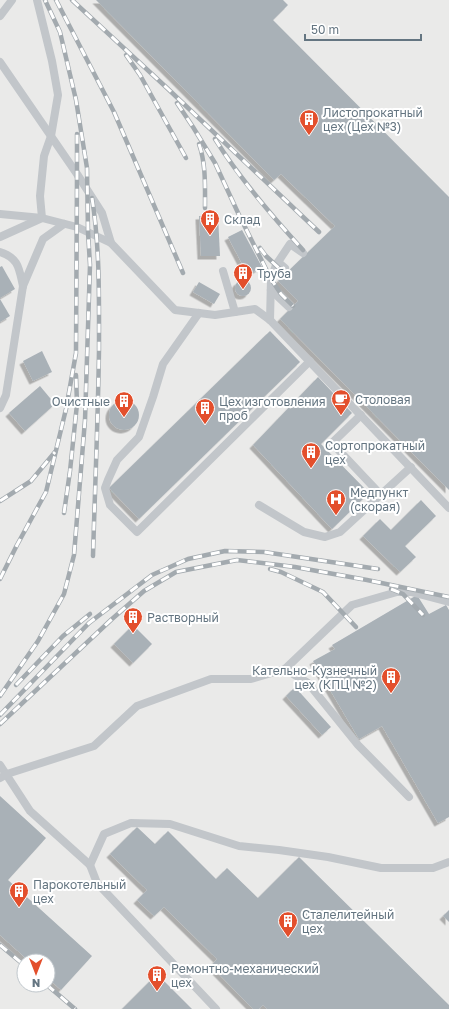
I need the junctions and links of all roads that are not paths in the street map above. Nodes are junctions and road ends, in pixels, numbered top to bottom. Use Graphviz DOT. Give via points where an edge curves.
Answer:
graph roads {
  1 [pos="12,0"];
  2 [pos="37,0"];
  3 [pos="0,16"];
  4 [pos="0,62"];
  5 [pos="52,136"];
  6 [pos="0,214"];
  7 [pos="42,218"];
  8 [pos="64,224"];
  9 [pos="0,237"];
  10 [pos="111,242"];
  11 [pos="0,252"];
  12 [pos="302,253"];
  13 [pos="278,262"];
  14 [pos="284,268"];
  15 [pos="223,271"];
  16 [pos="23,286"];
  17 [pos="271,290"];
  18 [pos="289,307"];
  19 [pos="235,312"];
  20 [pos="199,313"];
  21 [pos="270,320"];
  22 [pos="310,361"];
  23 [pos="0,408"];
  24 [pos="361,415"];
  25 [pos="411,467"];
  26 [pos="381,495"];
  27 [pos="259,505"];
  28 [pos="449,508"];
  29 [pos="449,602"];
  30 [pos="285,669"];
  31 [pos="0,765"];
  32 [pos="3,776"];
  33 [pos="409,797"];
  34 [pos="449,862"];
  35 [pos="90,865"];
  36 [pos="216,1009"];
  1 -- 3 [label="lane"];
  2 -- 5 [label="lane" via="58,95"];
  4 -- 5 [label="lane"];
  5 -- 7 [label="lane" via="44,156 40,196"];
  5 -- 10 [label="lane" via="102,213"];
  6 -- 7 [label="lane"];
  7 -- 8 [label="lane"];
  7 -- 9 [label="lane"];
  8 -- 10 [label="lane"];
  8 -- 16 [label="lane" via="43,239"];
  10 -- 20 [label="lane" via="175,310"];
  11 -- 16 [label="lane" via="18,264"];
  12 -- 13 [label="lane" via="290,244"];
  13 -- 14 [label="lane"];
  13 -- 17 [label="lane" via="271,279"];
  15 -- 19 [label="lane"];
  16 -- 23 [label="lane" via="6,395"];
  17 -- 18 [label="lane"];
  17 -- 21 [label="lane"];
  19 -- 20 [label="lane" via="215,315"];
  19 -- 21 [label="lane" via="255,309"];
  20 -- 22 [label="lane" via="163,364 139,437 117,460 105,488 110,505 137,532"];
  21 -- 22 [label="lane"];
  22 -- 24 [label="lane"];
  24 -- 25 [label="lane"];
  24 -- 26 [label="lane" via="332,443"];
  25 -- 26 [label="lane"];
  25 -- 28 [label="lane"];
  26 -- 27 [label="lane" via="340,532 325,537 304,532"];
  29 -- 30 [label="lane" via="411,592 398,592 352,606"];
  30 -- 32 [label="lane" via="251,678 211,678 137,706 94,746"];
  30 -- 33 [label="lane" via="308,683 358,745"];
  31 -- 32 [label="lane"];
  32 -- 35 [label="lane" via="30,811"];
  34 -- 35 [label="lane" via="433,868 381,868 321,856 239,846 170,824 132,823 104,834"];
  35 -- 36 [label="lane" via="97,883"];
}
